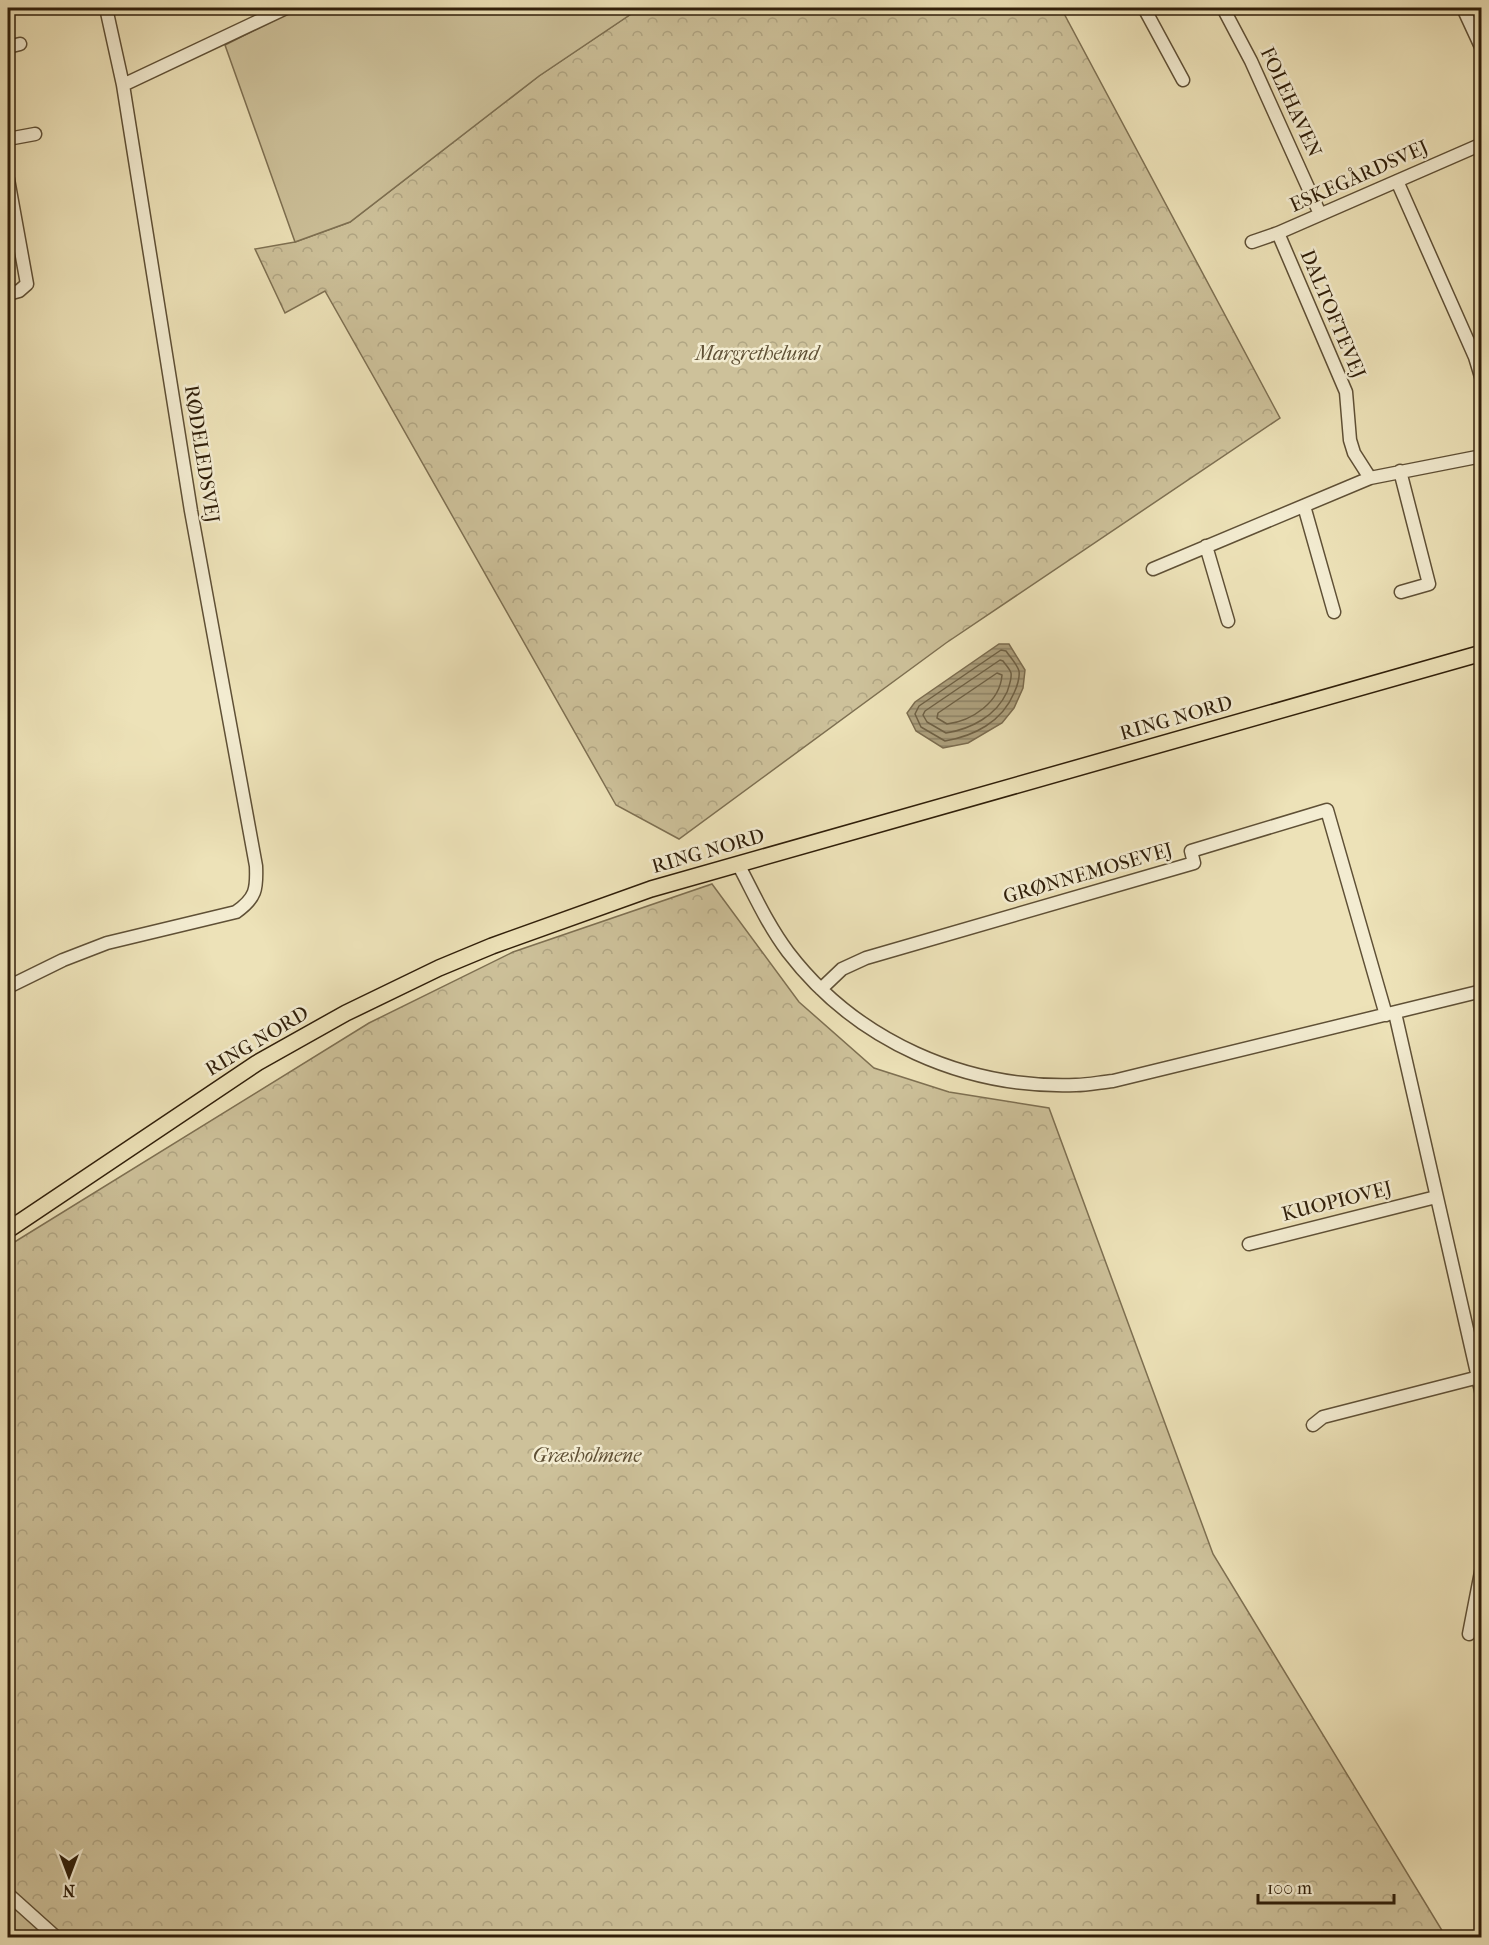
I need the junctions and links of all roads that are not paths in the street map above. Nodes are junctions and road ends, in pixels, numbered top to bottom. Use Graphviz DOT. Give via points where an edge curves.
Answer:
graph roads {
  1 [pos="106,8"];
  2 [pos="286,8"];
  3 [pos="1144,8"];
  4 [pos="1223,8"];
  5 [pos="1463,8"];
  6 [pos="1482,49"];
  7 [pos="1183,80"];
  8 [pos="123,85"];
  9 [pos="34,134"];
  10 [pos="8,139"];
  11 [pos="1482,144"];
  12 [pos="8,179"];
  13 [pos="1397,181"];
  14 [pos="9,195"];
  15 [pos="1320,214"];
  16 [pos="1278,233"];
  17 [pos="1252,242"];
  18 [pos="8,294"];
  19 [pos="1482,380"];
  20 [pos="1482,456"];
  21 [pos="1400,471"];
  22 [pos="1370,478"];
  23 [pos="1304,506"];
  24 [pos="1206,546"];
  25 [pos="1153,569"];
  26 [pos="1401,592"];
  27 [pos="1334,612"];
  28 [pos="1228,621"];
  29 [pos="1482,653"];
  30 [pos="738,864"];
  31 [pos="8,987"];
  32 [pos="821,989"];
  33 [pos="1482,990"];
  34 [pos="1390,1014"];
  35 [pos="1436,1197"];
  36 [pos="8,1230"];
  37 [pos="1248,1244"];
  38 [pos="1479,1377"];
  39 [pos="1482,1395"];
  40 [pos="1313,1425"];
  41 [pos="1482,1567"];
  42 [pos="1469,1635"];
  43 [pos="8,1894"];
  44 [pos="57,1938"];
  1 -- 8 [label="street, RØDELEDSVEJ"];
  2 -- 8 [label="street"];
  3 -- 7 [label="street"];
  4 -- 15 [label="street, FOLEHAVEN"];
  5 -- 6 [label="street"];
  8 -- 31 [label="street, RØDELEDSVEJ" via="189,500 256,866 256,888 246,905 224,915 107,943"];
  9 -- 10 [label="street"];
  11 -- 13 [label="street, ESKEGÅRDSVEJ"];
  12 -- 14 [label="street"];
  13 -- 15 [label="street, ESKEGÅRDSVEJ"];
  13 -- 19 [label="street"];
  14 -- 18 [label="street" via="27,284"];
  15 -- 16 [label="street, ESKEGÅRDSVEJ"];
  16 -- 17 [label="street, ESKEGÅRDSVEJ"];
  16 -- 22 [label="street, DALTOFTEVEJ" via="1346,392 1350,440"];
  20 -- 21 [label="street"];
  21 -- 22 [label="street"];
  21 -- 26 [label="street" via="1429,584"];
  22 -- 23 [label="street"];
  23 -- 24 [label="street"];
  23 -- 27 [label="street"];
  24 -- 25 [label="street"];
  24 -- 28 [label="street"];
  29 -- 30 [label="main road, RING NORD"];
  30 -- 32 [label="street" via="776,935"];
  30 -- 36 [label="main road, RING NORD" via="651,889 492,946 346,1013 257,1063"];
  32 -- 34 [label="street" via="862,1022 910,1052 960,1071 1037,1084 1113,1081"];
  32 -- 34 [label="street, GRØNNEMOSEVEJ" via="842,969 866,958 1194,863 1191,851 1327,810"];
  33 -- 34 [label="street"];
  34 -- 35 [label="street"];
  35 -- 37 [label="street, KUOPIOVEJ"];
  35 -- 38 [label="street"];
  38 -- 39 [label="street"];
  38 -- 40 [label="street" via="1323,1417"];
  41 -- 42 [label="street"];
  43 -- 44 [label="street"];
}
